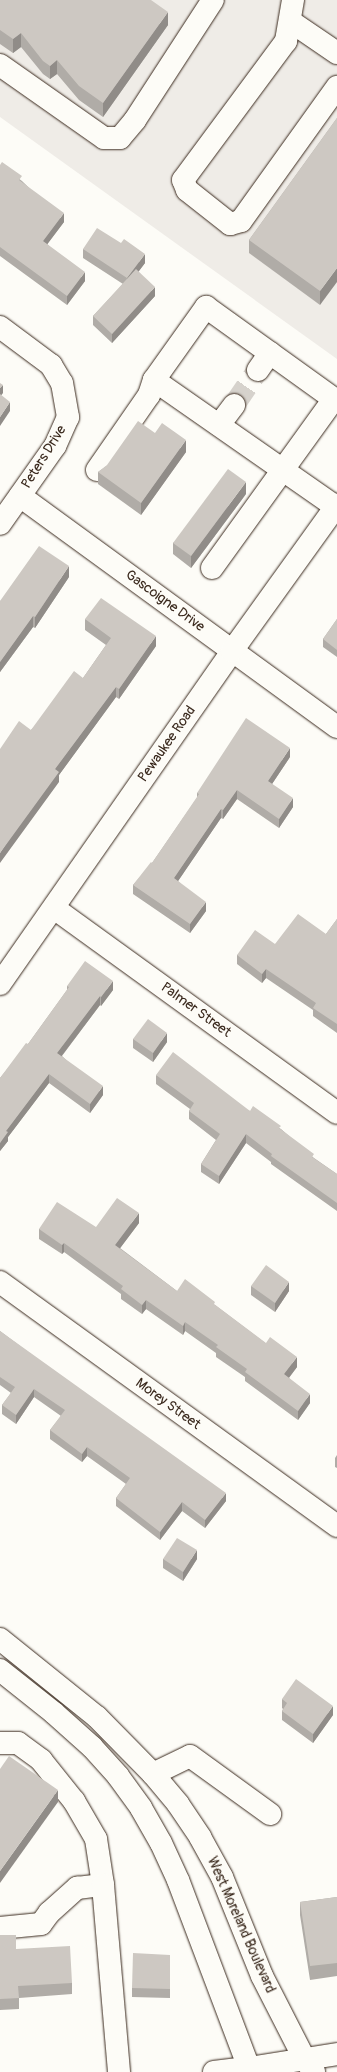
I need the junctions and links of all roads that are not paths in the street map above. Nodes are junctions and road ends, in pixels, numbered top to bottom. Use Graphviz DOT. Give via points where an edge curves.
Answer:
graph roads {
  1 [pos="213,0"];
  2 [pos="292,10"];
  3 [pos="337,53"];
  4 [pos="0,65"];
  5 [pos="337,87"];
  6 [pos="0,327"];
  7 [pos="154,380"];
  8 [pos="335,400"];
  9 [pos="234,405"];
  10 [pos="219,425"];
  11 [pos="97,470"];
  12 [pos="282,470"];
  13 [pos="20,496"];
  14 [pos="336,506"];
  15 [pos="0,524"];
  16 [pos="212,568"];
  17 [pos="232,651"];
  18 [pos="337,727"];
  19 [pos="54,908"];
  20 [pos="0,984"];
  21 [pos="337,1113"];
  22 [pos="0,1282"];
  23 [pos="337,1526"];
  24 [pos="0,1640"];
  25 [pos="0,1670"];
  26 [pos="0,1743"];
  27 [pos="153,1774"];
  28 [pos="270,1814"];
  29 [pos="103,1885"];
  30 [pos="0,1928"];
  31 [pos="337,2054"];
  32 [pos="309,2066"];
  33 [pos="252,2071"];
  34 [pos="119,2072"];
  35 [pos="214,2072"];
  1 -- 4 [label="street" via="135,120 120,138 104,138"];
  2 -- 3 [label="street"];
  2 -- 5 [label="street" via="286,41 183,180 187,190 230,224 241,221"];
  6 -- 13 [label="street, Peters Drive" via="52,365 62,383 68,417 55,446"];
  7 -- 8 [label="street" via="206,307 264,362"];
  7 -- 10 [label="street"];
  7 -- 11 [label="street" via="149,395"];
  8 -- 12 [label="street"];
  9 -- 10 [label="street"];
  10 -- 12 [label="street"];
  12 -- 14 [label="street"];
  12 -- 16 [label="street"];
  13 -- 15 [label="street"];
  13 -- 17 [label="street, Gascoigne Drive"];
  14 -- 17 [label="street, Pewaukee Road"];
  17 -- 18 [label="street, Gascoigne Drive"];
  17 -- 19 [label="street, Pewaukee Road"];
  19 -- 20 [label="street, Pewaukee Road"];
  19 -- 21 [label="street, Palmer Street"];
  22 -- 23 [label="street, Morey Street"];
  24 -- 27 [label="street, West Moreland Boulevard" via="97,1717"];
  25 -- 33 [label="street" via="92,1747 118,1776 141,1808 161,1842 178,1880"];
  26 -- 29 [label="street" via="18,1743 41,1760 74,1801 96,1838"];
  27 -- 28 [label="street" via="190,1756"];
  27 -- 32 [label="street, West Moreland Boulevard" via="183,1811 222,1876 262,1976"];
  29 -- 30 [label="street" via="77,1888 41,1924"];
  29 -- 34 [label="street"];
  31 -- 32 [label="street"];
  32 -- 33 [label="street"];
  33 -- 35 [label="street"];
}
